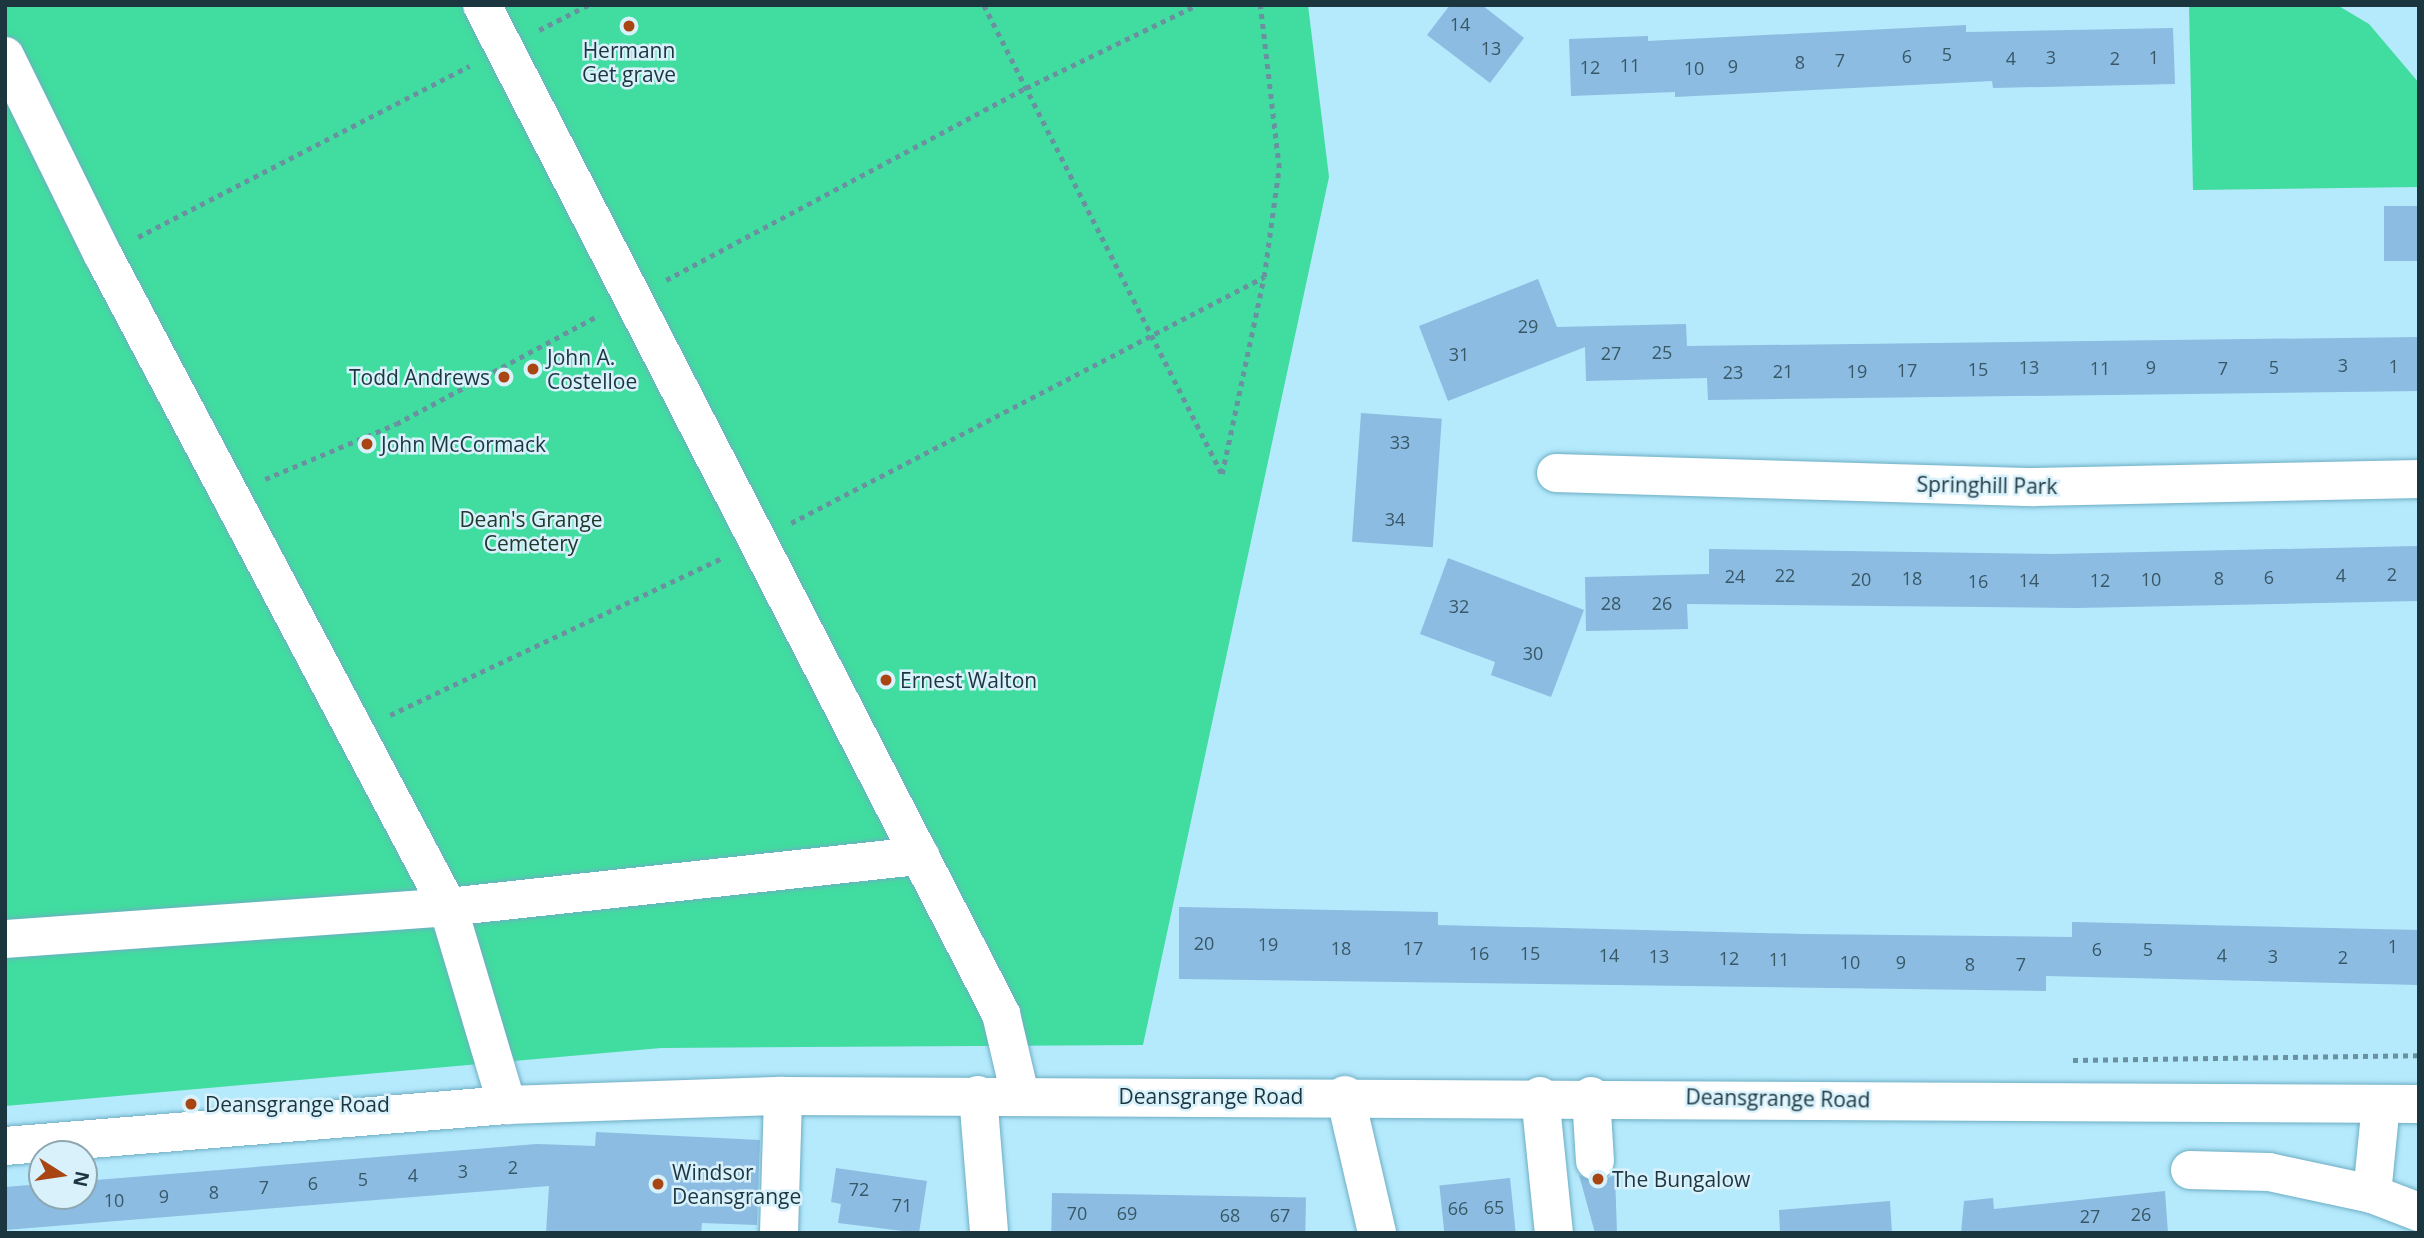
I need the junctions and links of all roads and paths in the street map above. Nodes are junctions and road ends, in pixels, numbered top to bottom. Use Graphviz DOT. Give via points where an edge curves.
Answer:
graph roads {
  1 [pos="482,5"];
  2 [pos="589,5"];
  3 [pos="984,5"];
  4 [pos="1196,5"];
  5 [pos="1260,5"];
  6 [pos="504,48"];
  7 [pos="5,56"];
  8 [pos="1026,88"];
  9 [pos="103,255"];
  10 [pos="1264,277"];
  11 [pos="632,298"];
  12 [pos="1150,336"];
  13 [pos="1556,473"];
  14 [pos="2419,479"];
  15 [pos="232,493"];
  16 [pos="757,541"];
  17 [pos="355,732"];
  18 [pos="920,856"];
  19 [pos="448,907"];
  20 [pos="5,939"];
  21 [pos="978,1095"];
  22 [pos="1020,1095"];
  23 [pos="1345,1095"];
  24 [pos="783,1096"];
  25 [pos="1540,1096"];
  26 [pos="1591,1096"];
  27 [pos="2381,1104"];
  28 [pos="2419,1104"];
  29 [pos="507,1105"];
  30 [pos="5,1146"];
  31 [pos="1595,1161"];
  32 [pos="2190,1170"];
  33 [pos="2372,1194"];
  34 [pos="2419,1212"];
  35 [pos="779,1233"];
  36 [pos="989,1233"];
  37 [pos="1377,1233"];
  38 [pos="1554,1233"];
  1 -- 6 [label="main road"];
  2 -- 6 [label="path"];
  3 -- 8 [label="path"];
  4 -- 8 [label="path"];
  5 -- 10 [label="path" via="1279,167"];
  6 -- 9 [label="path"];
  6 -- 11 [label="main road"];
  7 -- 9 [label="main road"];
  8 -- 11 [label="path"];
  8 -- 12 [label="path"];
  9 -- 15 [label="main road"];
  10 -- 12 [label="path"];
  10 -- 12 [label="path" via="1222,474"];
  11 -- 15 [label="path" via="397,424"];
  11 -- 16 [label="main road"];
  12 -- 16 [label="path"];
  13 -- 14 [label="main road, Springhill Park" via="2034,487"];
  15 -- 17 [label="main road"];
  16 -- 17 [label="path"];
  16 -- 18 [label="main road"];
  17 -- 19 [label="main road"];
  18 -- 19 [label="main road"];
  18 -- 22 [label="main road" via="1000,1014"];
  19 -- 20 [label="main road"];
  19 -- 29 [label="main road"];
  21 -- 22 [label="main road, Deansgrange Road"];
  21 -- 24 [label="main road, Deansgrange Road"];
  21 -- 36 [label="main road"];
  22 -- 23 [label="main road, Deansgrange Road"];
  23 -- 25 [label="main road, Deansgrange Road"];
  23 -- 37 [label="main road"];
  24 -- 29 [label="main road, Deansgrange Road"];
  24 -- 35 [label="main road"];
  25 -- 26 [label="main road, Deansgrange Road"];
  25 -- 38 [label="main road"];
  26 -- 27 [label="main road, Deansgrange Road"];
  26 -- 31 [label="main road"];
  27 -- 28 [label="main road, Deansgrange Road"];
  27 -- 33 [label="main road"];
  29 -- 30 [label="main road, Deansgrange Road"];
  32 -- 33 [label="main road" via="2269,1172"];
  33 -- 34 [label="main road"];
}
